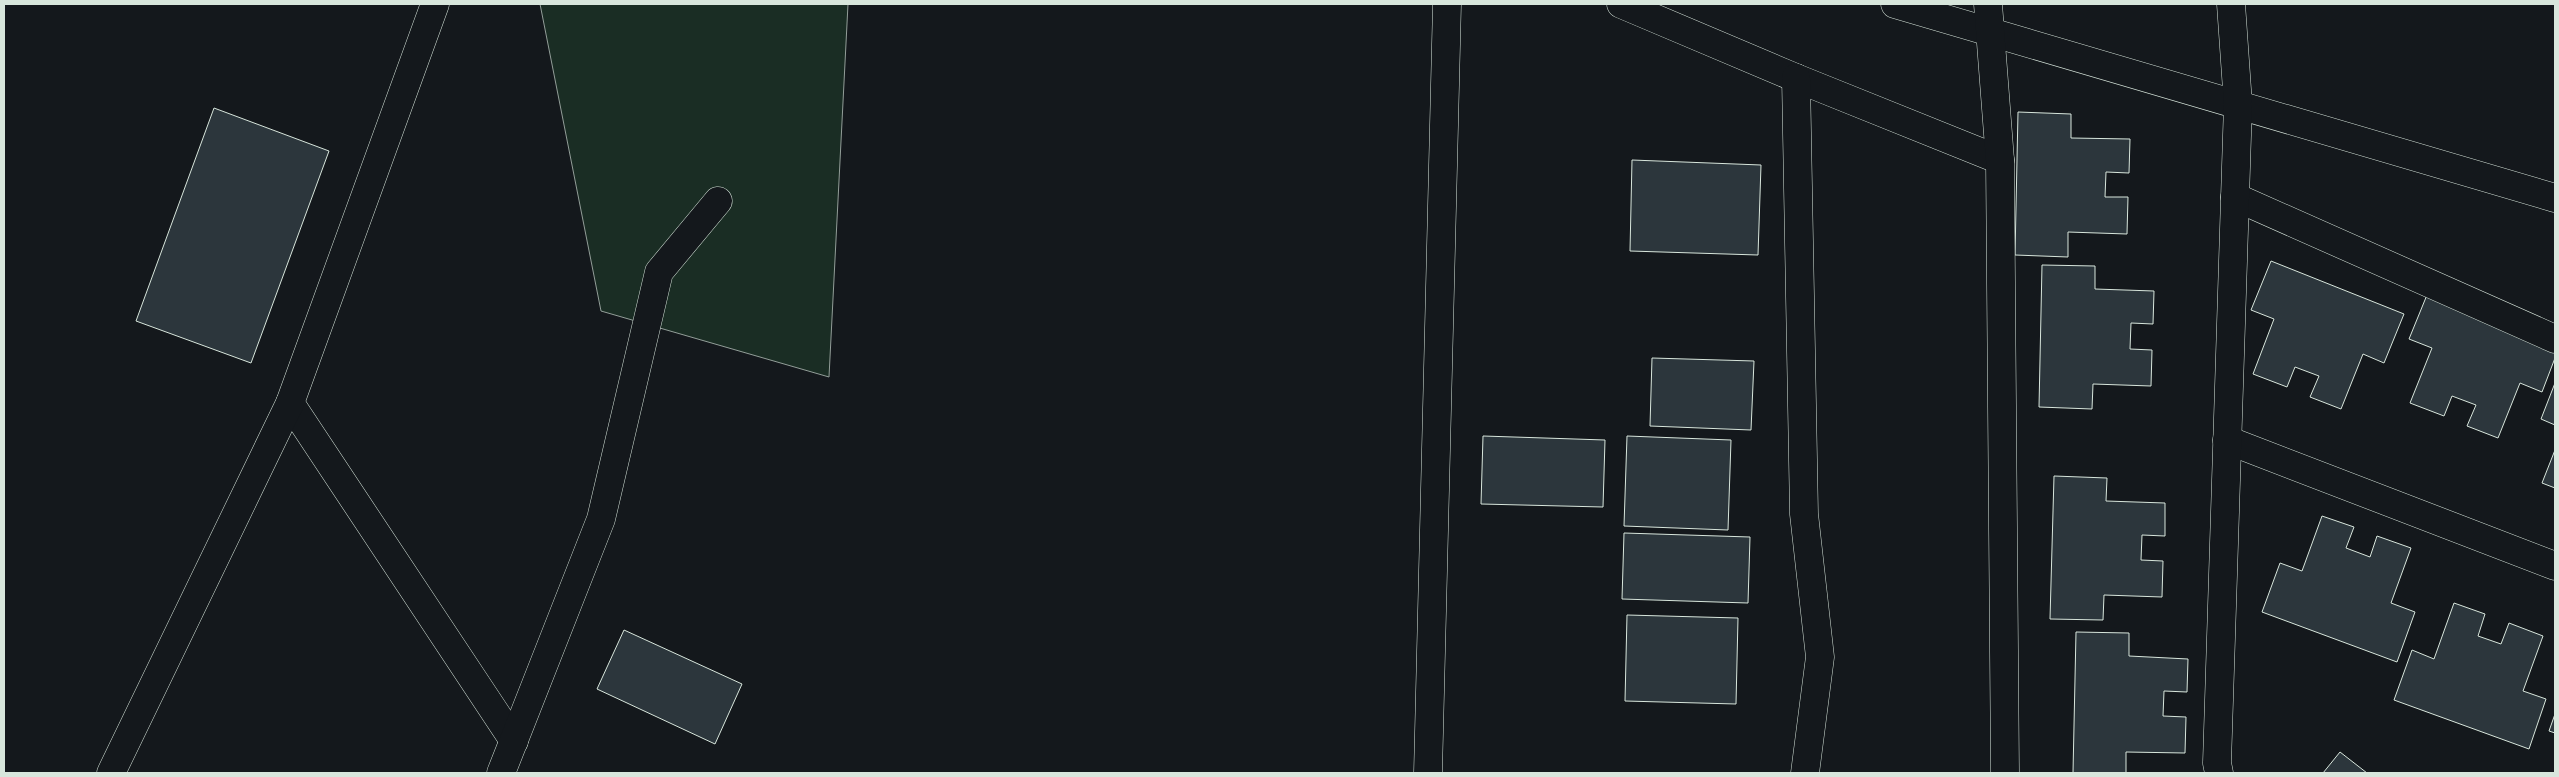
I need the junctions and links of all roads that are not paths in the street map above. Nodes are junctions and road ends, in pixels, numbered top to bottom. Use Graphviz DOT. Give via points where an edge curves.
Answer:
graph roads {
  1 [pos="435,4"];
  2 [pos="1447,4"];
  3 [pos="1621,4"];
  4 [pos="1895,4"];
  5 [pos="1988,4"];
  6 [pos="2231,4"];
  7 [pos="1990,30"];
  8 [pos="1796,78"];
  9 [pos="2238,104"];
  10 [pos="2000,160"];
  11 [pos="2235,197"];
  12 [pos="2555,198"];
  13 [pos="718,201"];
  14 [pos="2555,340"];
  15 [pos="290,403"];
  16 [pos="2227,440"];
  17 [pos="2555,566"];
  18 [pos="514,740"];
  19 [pos="111,773"];
  20 [pos="502,773"];
  21 [pos="1428,773"];
  22 [pos="1805,773"];
  23 [pos="2005,773"];
  24 [pos="2219,773"];
  1 -- 15 [label="street"];
  2 -- 21 [label="street"];
  3 -- 8 [label="street"];
  4 -- 7 [label="street"];
  5 -- 7 [label="street"];
  6 -- 9 [label="street"];
  7 -- 9 [label="street"];
  7 -- 10 [label="street"];
  8 -- 10 [label="street"];
  8 -- 22 [label="street" via="1804,514 1820,656"];
  9 -- 11 [label="street"];
  9 -- 12 [label="street"];
  10 -- 23 [label="street"];
  11 -- 14 [label="street"];
  11 -- 16 [label="street"];
  13 -- 18 [label="street" via="659,272 601,519"];
  15 -- 18 [label="street"];
  15 -- 19 [label="street"];
  16 -- 17 [label="street"];
  16 -- 24 [label="street"];
  18 -- 20 [label="street"];
}
